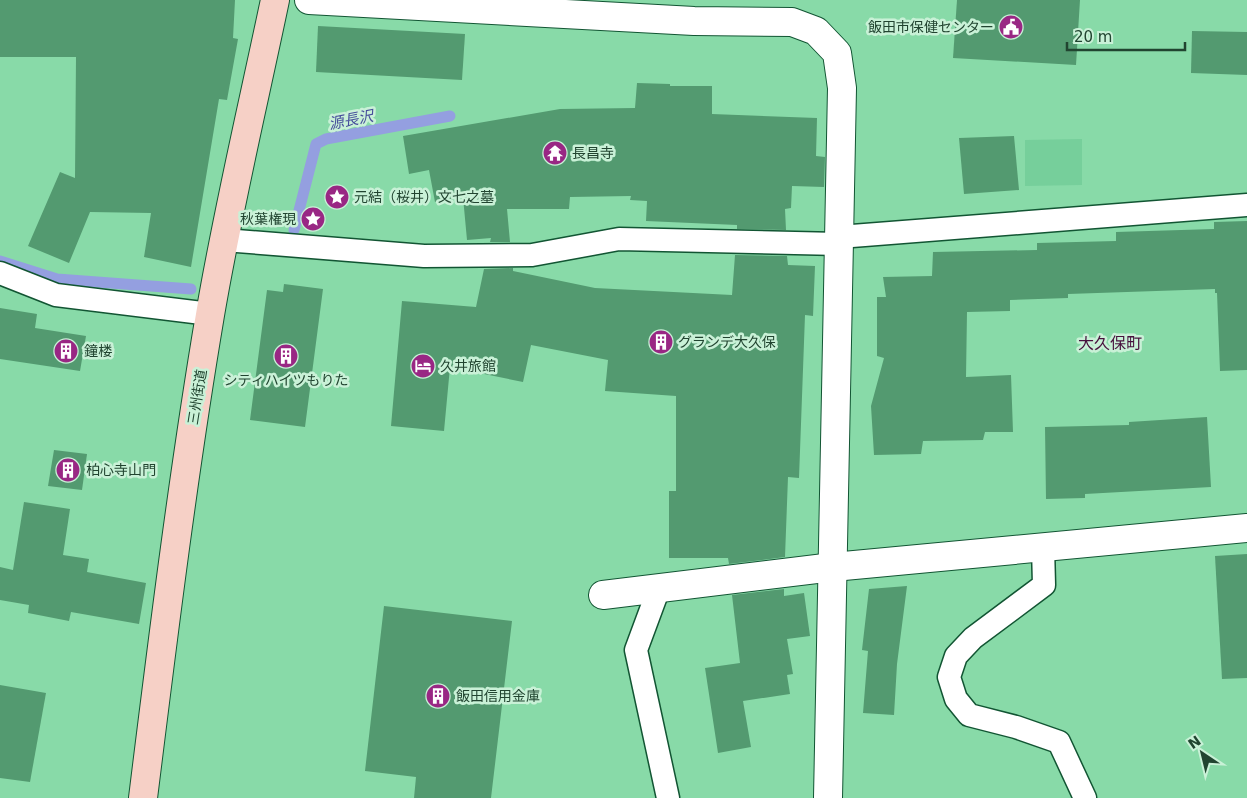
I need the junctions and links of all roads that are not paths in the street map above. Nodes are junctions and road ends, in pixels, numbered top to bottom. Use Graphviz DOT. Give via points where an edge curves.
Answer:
graph roads {
  1 [pos="275,0"];
  2 [pos="309,0"];
  3 [pos="1247,205"];
  4 [pos="224,240"];
  5 [pos="839,241"];
  6 [pos="0,273"];
  7 [pos="210,314"];
  8 [pos="1247,528"];
  9 [pos="1043,548"];
  10 [pos="833,568"];
  11 [pos="658,588"];
  12 [pos="603,594"];
  13 [pos="143,798"];
  14 [pos="668,798"];
  15 [pos="828,798"];
  16 [pos="1084,798"];
  1 -- 4 [label="street, 三州街道"];
  2 -- 5 [label="street" via="694,21 792,22 816,31 837,53 842,88"];
  3 -- 5 [label="lane"];
  4 -- 5 [label="lane" via="424,256 532,255 619,239"];
  4 -- 7 [label="street, 三州街道"];
  5 -- 10 [label="street"];
  6 -- 7 [label="lane" via="56,295"];
  7 -- 13 [label="street, 三州街道"];
  8 -- 9 [label="street"];
  9 -- 10 [label="street"];
  9 -- 16 [label="lane" via="1044,585 972,638 956,656 949,677 956,699 969,715 1059,742"];
  10 -- 11 [label="street"];
  10 -- 15 [label="street"];
  11 -- 12 [label="street"];
  11 -- 14 [label="lane" via="636,650"];
}
